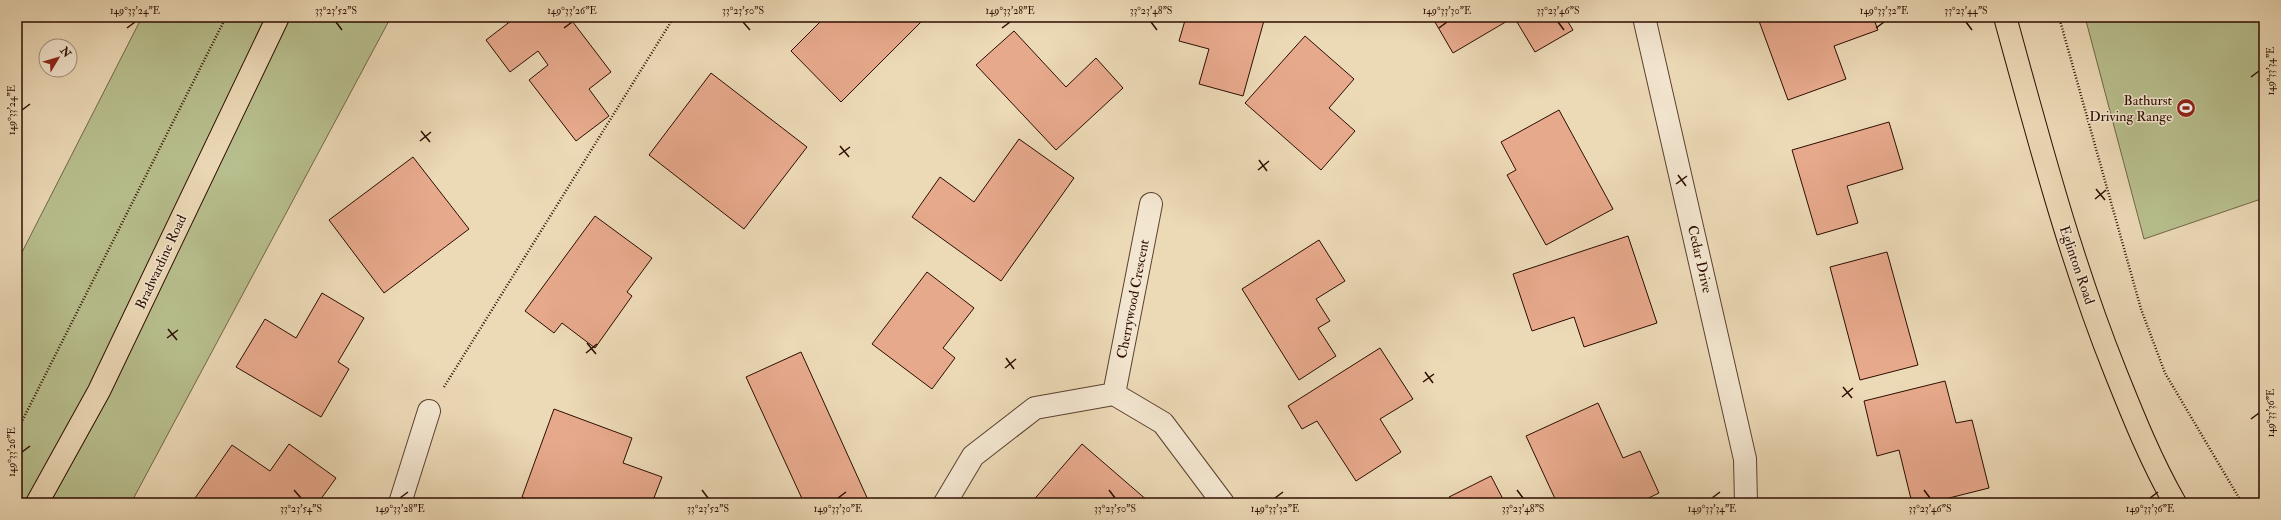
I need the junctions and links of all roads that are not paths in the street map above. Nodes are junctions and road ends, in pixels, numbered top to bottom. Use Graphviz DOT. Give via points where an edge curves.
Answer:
graph roads {
  1 [pos="278,17"];
  2 [pos="1644,17"];
  3 [pos="2005,17"];
  4 [pos="1151,204"];
  5 [pos="1114,394"];
  6 [pos="429,411"];
  7 [pos="37,503"];
  8 [pos="400,503"];
  9 [pos="945,503"];
  10 [pos="1223,503"];
  11 [pos="1746,503"];
  12 [pos="2175,503"];
  1 -- 7 [label="main road, Bradwardine Road" via="99,391"];
  2 -- 11 [label="street, Cedar Drive" via="1745,459"];
  3 -- 12 [label="main road, Eglinton Road" via="2062,222 2100,333 2139,432"];
  4 -- 5 [label="street, Cherrywood Crescent"];
  5 -- 9 [label="street" via="1035,408 973,456"];
  5 -- 10 [label="street" via="1162,423"];
  6 -- 8 [label="street"];
}
